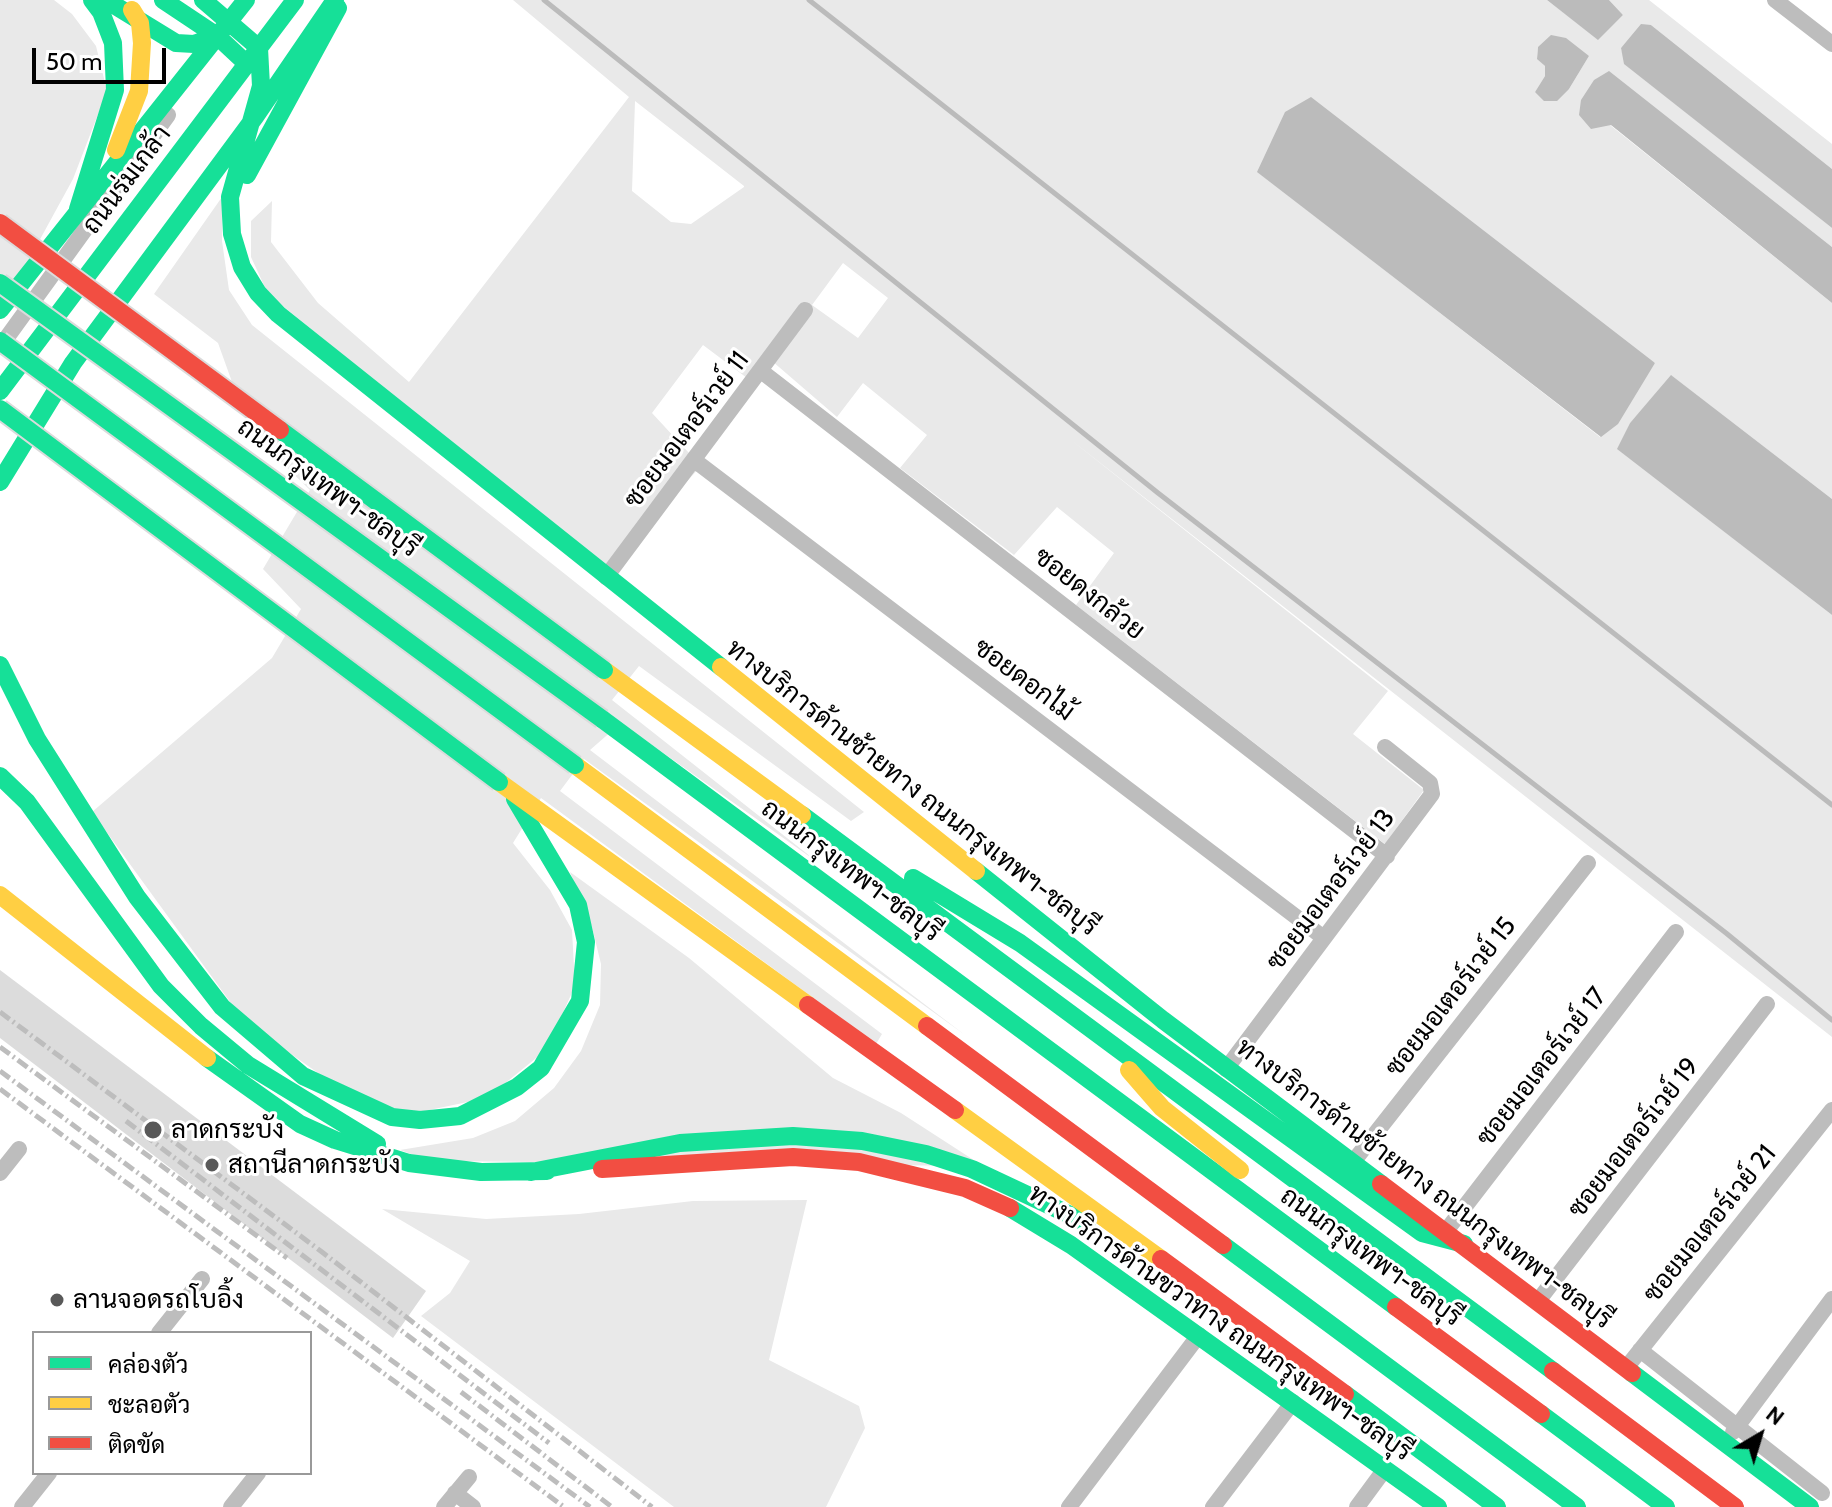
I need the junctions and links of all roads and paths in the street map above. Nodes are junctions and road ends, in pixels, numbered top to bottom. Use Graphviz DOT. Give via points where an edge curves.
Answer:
graph roads {
  1 [pos="92,0"];
  2 [pos="106,0"];
  3 [pos="126,0"];
  4 [pos="163,0"];
  5 [pos="203,0"];
  6 [pos="246,0"];
  7 [pos="295,0"];
  8 [pos="335,0"];
  9 [pos="342,0"];
  10 [pos="1775,0"];
  11 [pos="140,23"];
  12 [pos="223,29"];
  13 [pos="1832,44"];
  14 [pos="259,48"];
  15 [pos="247,64"];
  16 [pos="255,117"];
  17 [pos="108,171"];
  18 [pos="78,209"];
  19 [pos="0,223"];
  20 [pos="232,234"];
  21 [pos="0,283"];
  22 [pos="0,310"];
  23 [pos="805,310"];
  24 [pos="0,341"];
  25 [pos="0,347"];
  26 [pos="761,371"];
  27 [pos="0,391"];
  28 [pos="0,409"];
  29 [pos="694,460"];
  30 [pos="0,482"];
  31 [pos="606,577"];
  32 [pos="0,665"];
  33 [pos="1385,747"];
  34 [pos="0,776"];
  35 [pos="504,786"];
  36 [pos="787,805"];
  37 [pos="1387,856"];
  38 [pos="1588,863"];
  39 [pos="0,895"];
  40 [pos="1676,932"];
  41 [pos="1324,938"];
  42 [pos="1767,1004"];
  43 [pos="1089,1025"];
  44 [pos="1226,1069"];
  45 [pos="1832,1110"];
  46 [pos="19,1149"];
  47 [pos="1353,1162"];
  48 [pos="409,1163"];
  49 [pos="531,1172"];
  50 [pos="0,1173"];
  51 [pos="1446,1231"];
  52 [pos="1464,1244"];
  53 [pos="1317,1250"];
  54 [pos="1173,1267"];
  55 [pos="202,1279"];
  56 [pos="1832,1299"];
  57 [pos="1538,1301"];
  58 [pos="161,1331"];
  59 [pos="1199,1335"];
  60 [pos="1640,1350"];
  61 [pos="1626,1368"];
  62 [pos="1293,1402"];
  63 [pos="1737,1426"];
  64 [pos="1726,1442"];
  65 [pos="1385,1469"];
  66 [pos="47,1475"];
  67 [pos="256,1475"];
  68 [pos="469,1477"];
  69 [pos="455,1493"];
  70 [pos="1816,1500"];
  71 [pos="22,1507"];
  72 [pos="231,1507"];
  73 [pos="444,1507"];
  74 [pos="473,1507"];
  75 [pos="1069,1507"];
  76 [pos="1213,1507"];
  77 [pos="1357,1507"];
  78 [pos="1438,1507"];
  79 [pos="1497,1507"];
  80 [pos="1577,1507"];
  81 [pos="1666,1507"];
  82 [pos="1735,1507"];
  1 -- 18 [label="main road" via="113,43 115,90"];
  2 -- 11 [label="main road"];
  3 -- 11 [label="main road"];
  4 -- 12 [label="main road"];
  5 -- 12 [label="main road"];
  6 -- 12 [label="main road, ถนนร่มเกล้า"];
  7 -- 14 [label="main road, ถนนร่มเกล้า"];
  8 -- 16 [label="main road"];
  9 -- 20 [label="main road" via="251,166"];
  10 -- 13 [label="street"];
  11 -- 12 [label="main road" via="176,43 194,44"];
  11 -- 17 [label="main road" via="139,91"];
  12 -- 14 [label="main road"];
  12 -- 15 [label="main road"];
  12 -- 17 [label="main road, ถนนร่มเกล้า"];
  12 -- 25 [label="street" via="159,129"];
  14 -- 15 [label="main road, ถนนร่มเกล้า"];
  14 -- 16 [label="main road, ทางบริการด้านซ้ายทาง ถนนกรุงเทพฯ-ชลบุรี" via="261,86"];
  15 -- 27 [label="main road, ถนนร่มเกล้า"];
  16 -- 20 [label="main road, ทางบริการด้านซ้ายทาง ถนนกรุงเทพฯ-ชลบุรี" via="230,197"];
  16 -- 30 [label="main road" via="73,363"];
  17 -- 18 [label="main road, ถนนร่มเกล้า"];
  18 -- 22 [label="main road, ถนนร่มเกล้า"];
  19 -- 36 [label="main road, bridge"];
  20 -- 31 [label="main road, ทางบริการด้านซ้ายทาง ถนนกรุงเทพฯ-ชลบุรี" via="242,267 278,314"];
  21 -- 53 [label="main road, ถนนกรุงเทพฯ-ชลบุรี, bridge" via="602,719"];
  23 -- 26 [label="street, ซอยมอเตอร์เวย์ 11"];
  24 -- 80 [label="main road, bridge"];
  26 -- 29 [label="street, ซอยมอเตอร์เวย์ 11"];
  26 -- 37 [label="street, ซอยดงกล้วย"];
  28 -- 35 [label="main road, bridge"];
  29 -- 31 [label="street, ซอยมอเตอร์เวย์ 11"];
  29 -- 41 [label="street, ซอยดอกไม้"];
  31 -- 44 [label="main road, ทางบริการด้านซ้ายทาง ถนนกรุงเทพฯ-ชลบุรี"];
  32 -- 35 [label="main road" via="37,739 137,897 222,1007 303,1076 392,1117 460,1116 517,1087 541,1068 580,1001 586,942 578,905"];
  33 -- 37 [label="street, ซอยมอเตอร์เวย์ 13" via="1433,789"];
  34 -- 48 [label="main road" via="27,802 161,986 248,1065"];
  35 -- 54 [label="main road"];
  36 -- 43 [label="main road"];
  36 -- 52 [label="main road" via="1020,943 1422,1233"];
  37 -- 41 [label="street, ซอยมอเตอร์เวย์ 13"];
  38 -- 47 [label="street, ซอยมอเตอร์เวย์ 15"];
  39 -- 48 [label="main road, ทางบริการด้านขวาทาง ถนนกรุงเทพฯ-ชลบุรี" via="271,1107 335,1140"];
  40 -- 51 [label="street, ซอยมอเตอร์เวย์ 17"];
  41 -- 44 [label="street, ซอยมอเตอร์เวย์ 13"];
  42 -- 57 [label="street, ซอยมอเตอร์เวย์ 19"];
  43 -- 53 [label="main road" via="1162,1108 1291,1211"];
  43 -- 82 [label="main road"];
  44 -- 47 [label="main road, ทางบริการด้านซ้ายทาง ถนนกรุงเทพฯ-ชลบุรี"];
  45 -- 60 [label="street, ซอยมอเตอร์เวย์ 21"];
  46 -- 50 [label="street"];
  47 -- 51 [label="main road, ทางบริการด้านซ้ายทาง ถนนกรุงเทพฯ-ชลบุรี"];
  48 -- 49 [label="main road, ทางบริการด้านขวาทาง ถนนกรุงเทพฯ-ชลบุรี"];
  49 -- 54 [label="main road" via="680,1143 793,1136 862,1141 986,1174"];
  49 -- 59 [label="main road, ทางบริการด้านขวาทาง ถนนกรุงเทพฯ-ชลบุรี" via="793,1157 859,1162 921,1175 1005,1205 1039,1224"];
  51 -- 52 [label="main road, ทางบริการด้านซ้ายทาง ถนนกรุงเทพฯ-ชลบุรี"];
  52 -- 57 [label="main road, ทางบริการด้านซ้ายทาง ถนนกรุงเทพฯ-ชลบุรี"];
  53 -- 81 [label="main road, ถนนกรุงเทพฯ-ชลบุรี"];
  54 -- 79 [label="main road"];
  55 -- 58 [label="street"];
  56 -- 63 [label="street"];
  57 -- 61 [label="main road, ทางบริการด้านซ้ายทาง ถนนกรุงเทพฯ-ชลบุรี"];
  59 -- 62 [label="main road, ทางบริการด้านขวาทาง ถนนกรุงเทพฯ-ชลบุรี"];
  59 -- 75 [label="street"];
  60 -- 61 [label="street, ซอยมอเตอร์เวย์ 21"];
  60 -- 63 [label="street"];
  61 -- 64 [label="main road, ทางบริการด้านซ้ายทาง ถนนกรุงเทพฯ-ชลบุรี"];
  62 -- 65 [label="main road, ทางบริการด้านขวาทาง ถนนกรุงเทพฯ-ชลบุรี"];
  62 -- 76 [label="street"];
  63 -- 64 [label="street"];
  63 -- 70 [label="street"];
  64 -- 70 [label="main road, ทางบริการด้านซ้ายทาง ถนนกรุงเทพฯ-ชลบุรี" via="1787,1487"];
  65 -- 77 [label="street"];
  65 -- 78 [label="main road, ทางบริการด้านขวาทาง ถนนกรุงเทพฯ-ชลบุรี"];
  66 -- 71 [label="street"];
  67 -- 72 [label="street"];
  68 -- 69 [label="street"];
  69 -- 73 [label="street"];
  69 -- 74 [label="street"];
}
